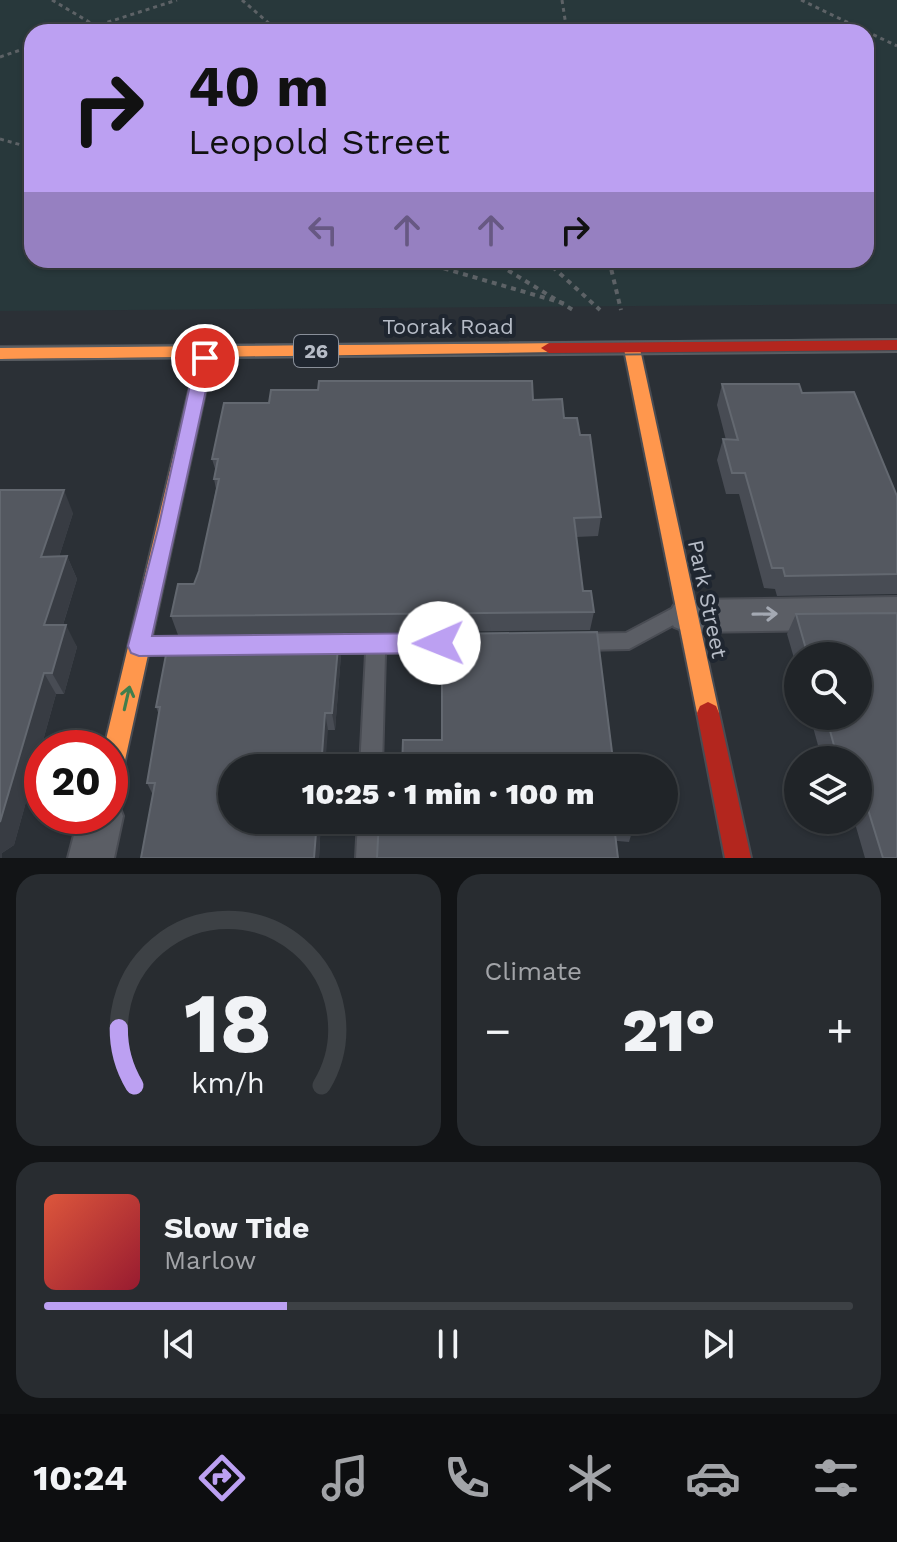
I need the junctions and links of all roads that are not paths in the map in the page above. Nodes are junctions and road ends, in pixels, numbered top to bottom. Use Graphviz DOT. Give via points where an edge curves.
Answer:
graph roads {
  1 [pos="897,345"];
  2 [pos="632,349"];
  3 [pos="206,352"];
  4 [pos="0,353"];
  5 [pos="897,613"];
  6 [pos="687,616"];
  7 [pos="565,642"];
  8 [pos="486,643"];
  9 [pos="376,644"];
  10 [pos="297,645"];
  11 [pos="123,730"];
  12 [pos="372,754"];
  13 [pos="97,834"];
  14 [pos="368,834"];
  15 [pos="91,858"];
  16 [pos="367,858"];
  17 [pos="738,858"];
  1 -- 2 [label="street, Toorak Road / 26"];
  2 -- 3 [label="street, Toorak Road / 26"];
  2 -- 6 [label="street, Park Street"];
  3 -- 4 [label="street, Toorak Road / 26"];
  11 -- 3 [label="street, one-way" via="147,646"];
  6 -- 5 [label="street, one-way"];
  6 -- 7 [label="lane" via="675,615 629,641"];
  6 -- 17 [label="street, Park Street"];
  8 -- 9 [label="lane"];
  9 -- 10 [label="lane"];
  9 -- 12 [label="lane"];
  13 -- 15 [label="street"];
  14 -- 16 [label="lane"];
}
